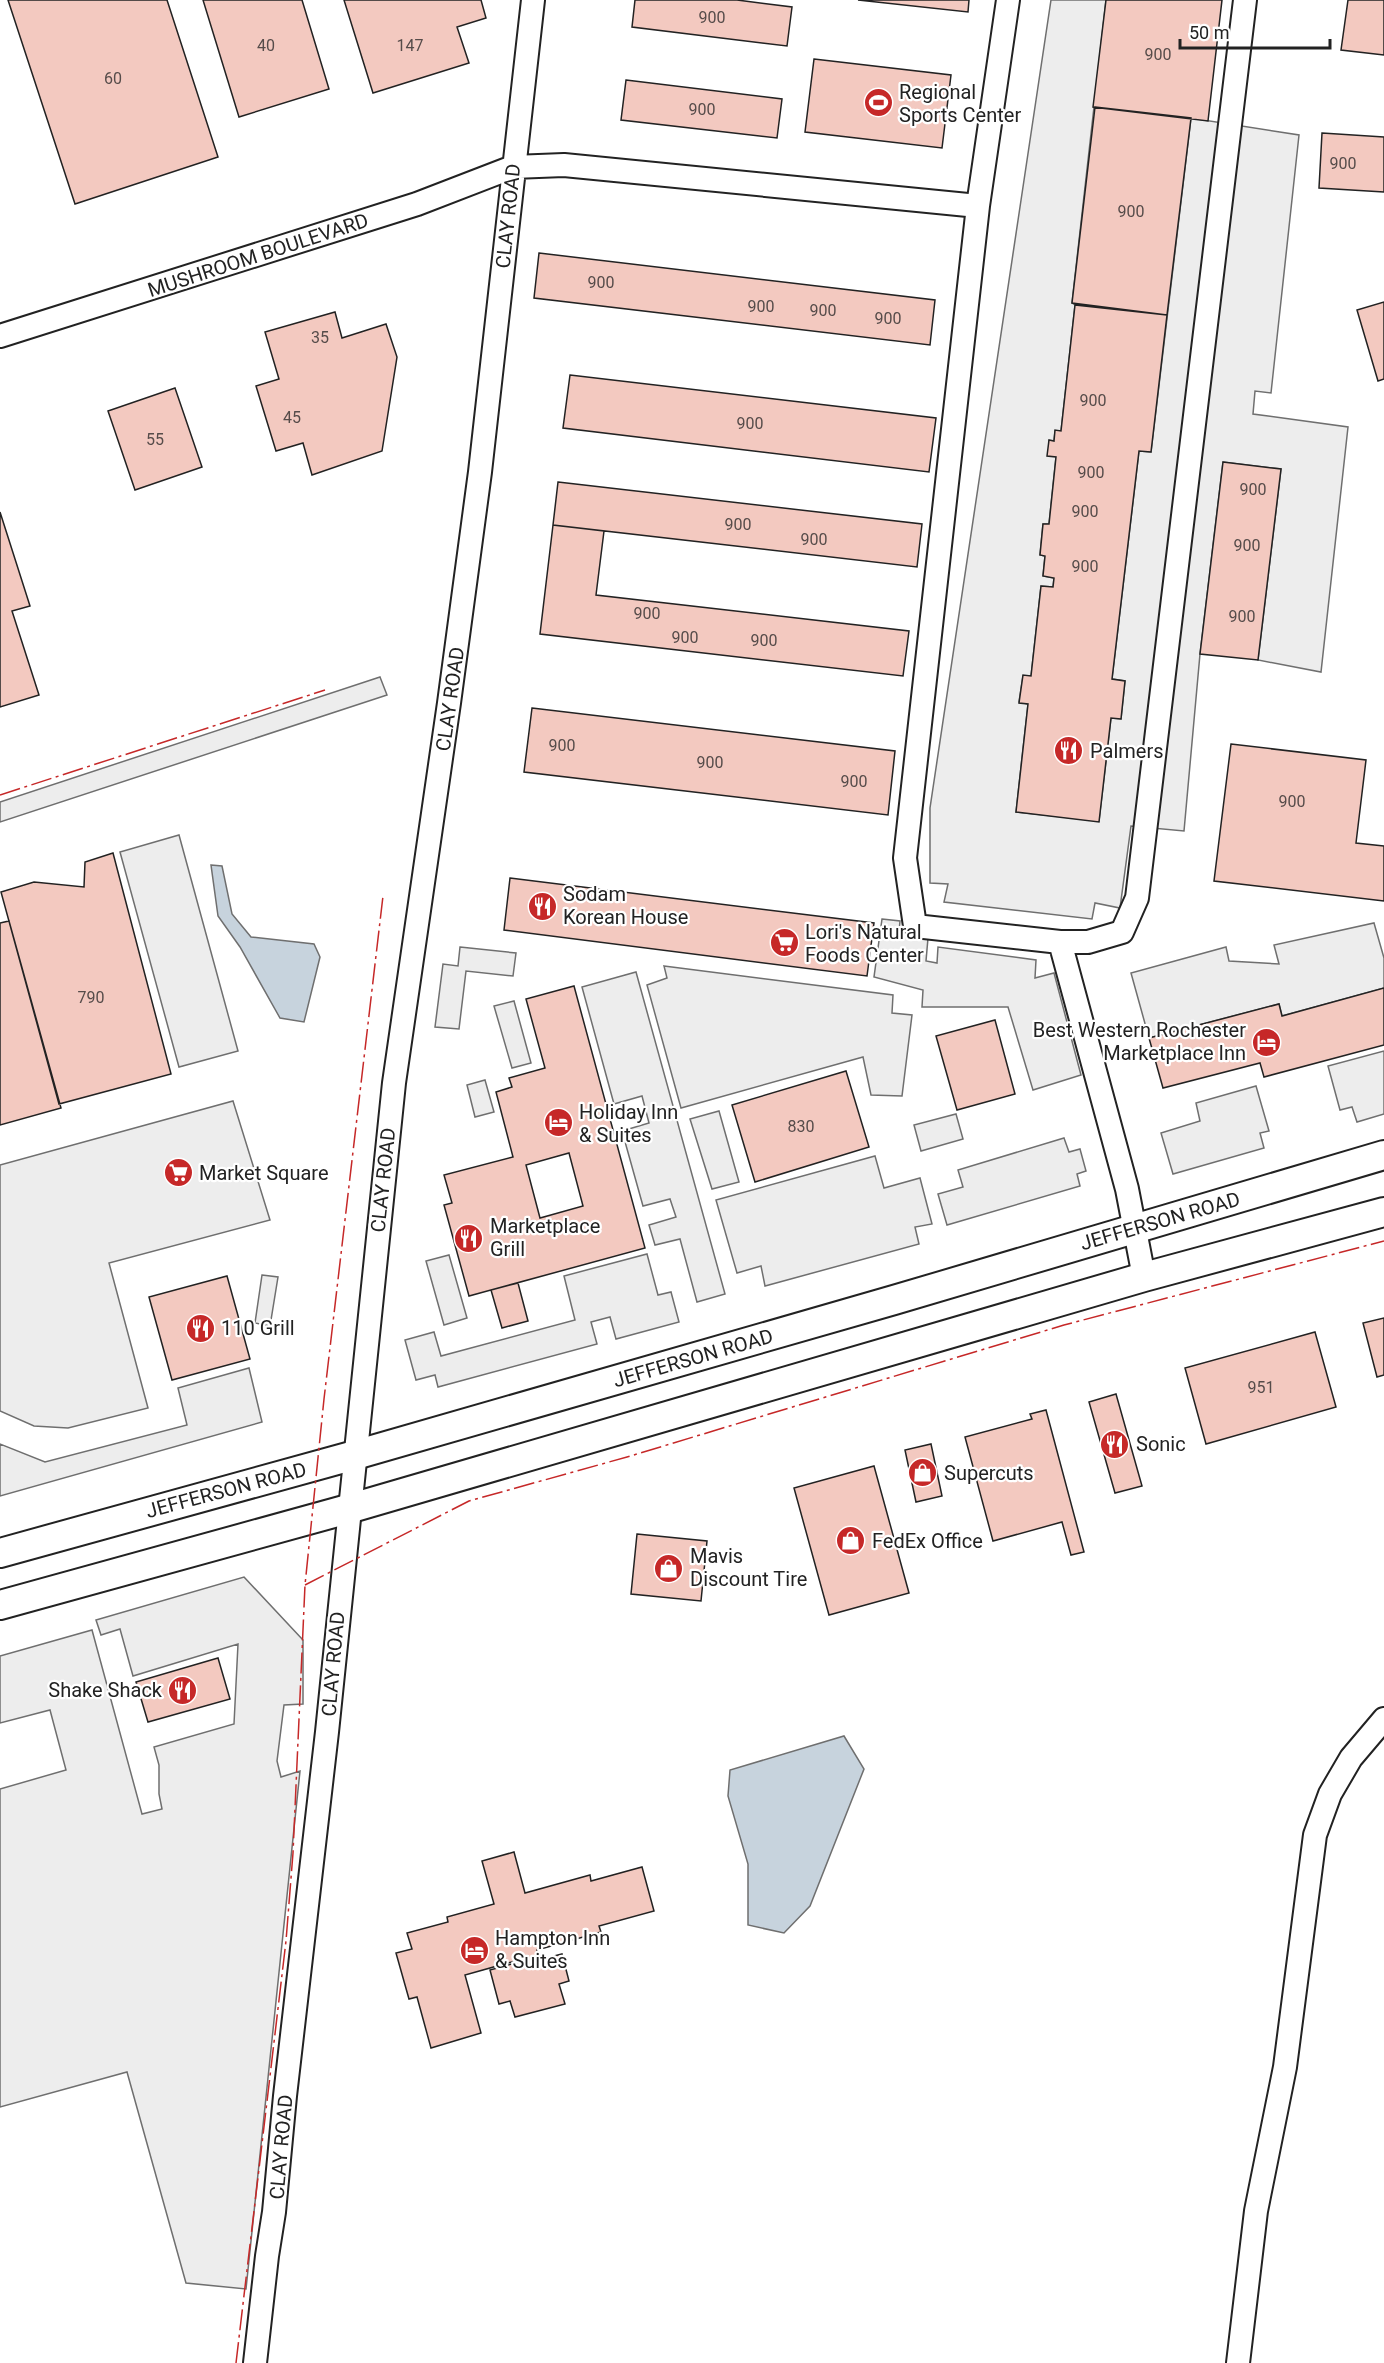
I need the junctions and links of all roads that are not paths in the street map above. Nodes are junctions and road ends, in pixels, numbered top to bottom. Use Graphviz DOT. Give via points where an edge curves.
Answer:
graph roads {
  1 [pos="533,0"];
  2 [pos="1008,0"];
  3 [pos="1245,0"];
  4 [pos="513,167"];
  5 [pos="978,206"];
  6 [pos="0,336"];
  7 [pos="1060,942"];
  8 [pos="1384,1155"];
  9 [pos="1384,1212"];
  10 [pos="1134,1229"];
  11 [pos="1144,1277"];
  12 [pos="355,1455"];
  13 [pos="348,1509"];
  14 [pos="0,1553"];
  15 [pos="0,1605"];
  16 [pos="1384,1719"];
  17 [pos="255,2363"];
  18 [pos="1238,2363"];
  1 -- 4 [label="street, CLAY ROAD"];
  2 -- 5 [label="street"];
  3 -- 7 [label="street" via="1137,898 1122,932 1088,942"];
  4 -- 5 [label="street, MUSHROOM BOULEVARD" via="564,165"];
  4 -- 6 [label="street, MUSHROOM BOULEVARD" via="407,207"];
  4 -- 12 [label="street, CLAY ROAD" via="450,703 394,1083"];
  5 -- 7 [label="street" via="905,858 915,926"];
  7 -- 10 [label="street" via="1110,1121"];
  8 -- 10 [label="main road, JEFFERSON ROAD"];
  9 -- 11 [label="main road"];
  10 -- 11 [label="street"];
  10 -- 12 [label="main road, JEFFERSON ROAD"];
  11 -- 13 [label="main road"];
  12 -- 13 [label="street, CLAY ROAD"];
  12 -- 14 [label="main road, JEFFERSON ROAD"];
  13 -- 15 [label="main road"];
  13 -- 17 [label="street, CLAY ROAD" via="327,1732"];
  16 -- 18 [label="street" via="1351,1758 1330,1794 1316,1835 1285,2067 1256,2211"];
}
